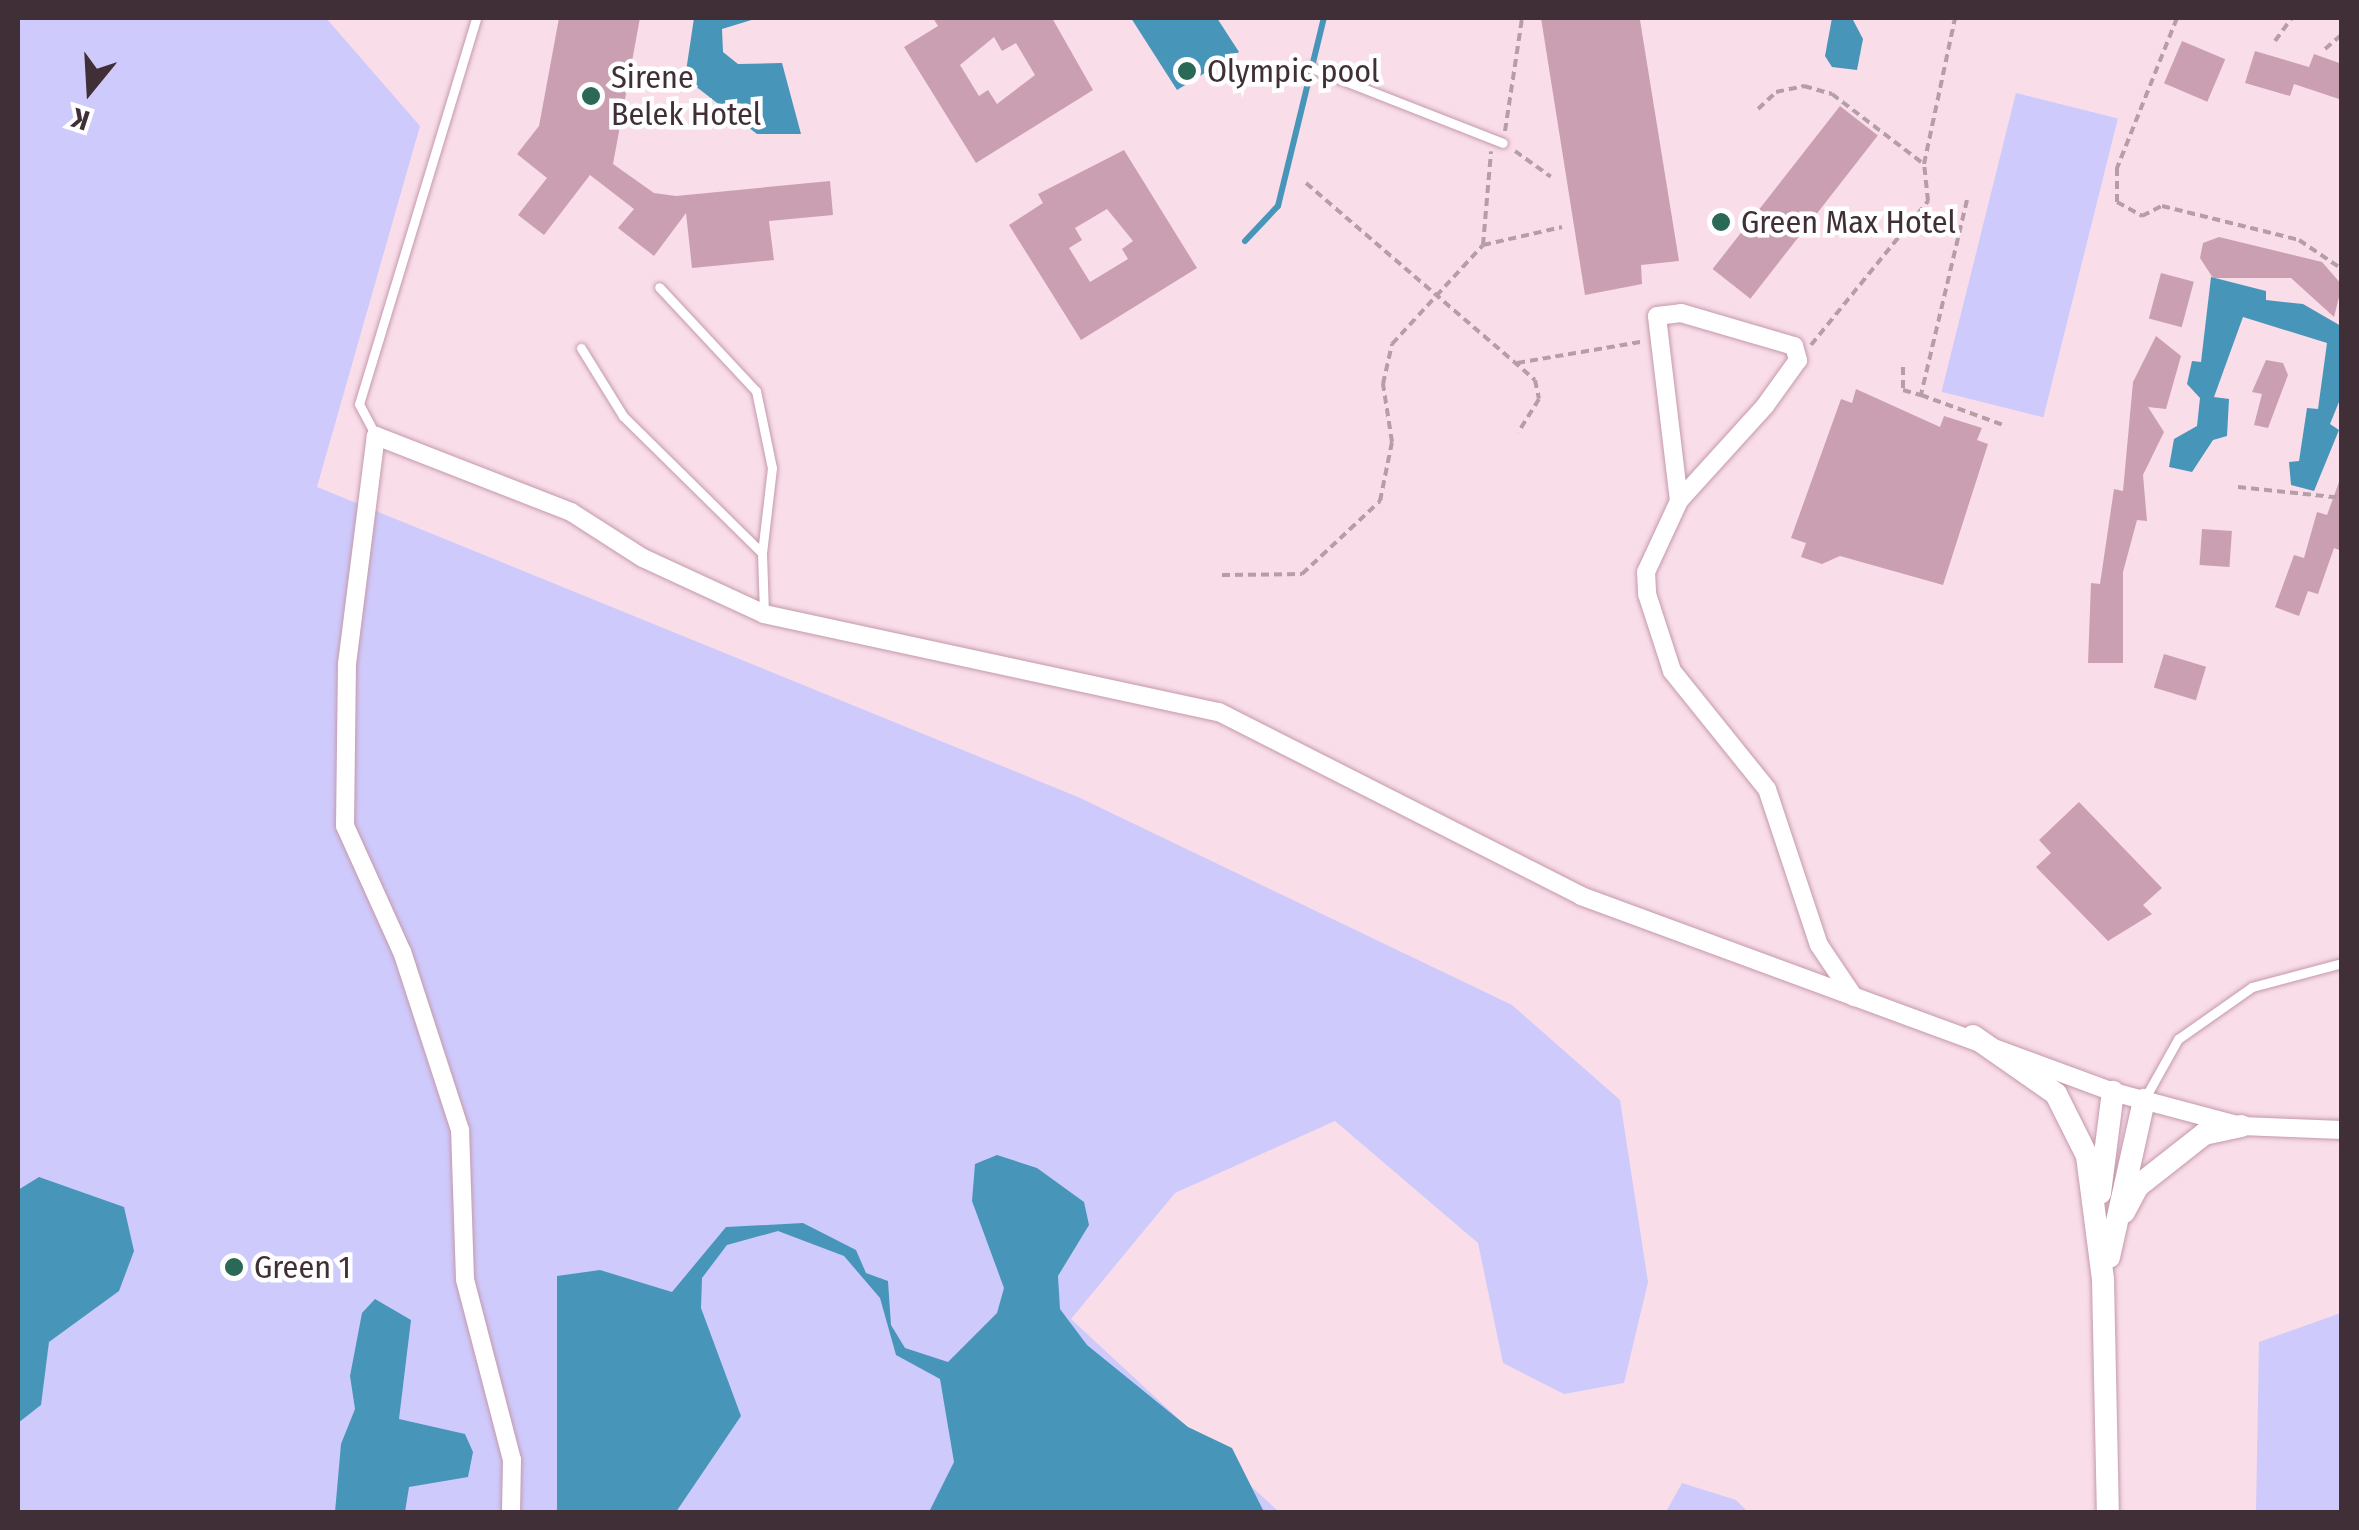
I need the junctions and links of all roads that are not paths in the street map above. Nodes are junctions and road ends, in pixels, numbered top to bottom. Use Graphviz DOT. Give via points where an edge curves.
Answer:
graph roads {
  1 [pos="476,18"];
  2 [pos="1309,67"];
  3 [pos="1503,142"];
  4 [pos="659,288"];
  5 [pos="582,348"];
  6 [pos="376,436"];
  7 [pos="1680,501"];
  8 [pos="762,553"];
  9 [pos="764,614"];
  10 [pos="2342,964"];
  11 [pos="1854,998"];
  12 [pos="1973,1036"];
  13 [pos="2114,1092"];
  14 [pos="2144,1100"];
  15 [pos="2241,1126"];
  16 [pos="2342,1130"];
  17 [pos="2098,1211"];
  18 [pos="2115,1229"];
  19 [pos="2103,1280"];
  20 [pos="511,1512"];
  21 [pos="2108,1512"];
  1 -- 6 [label="lane" via="359,404"];
  2 -- 3 [label="lane"];
  4 -- 8 [label="lane" via="724,347 756,392 772,468"];
  5 -- 8 [label="lane" via="658,457"];
  6 -- 9 [label="street" via="571,512 642,558"];
  6 -- 20 [label="street" via="347,664 345,826 402,952 460,1130 465,1279 512,1460"];
  7 -- 7 [label="street" via="1798,360 1794,346 1681,313 1657,316 1654,340"];
  7 -- 11 [label="street" via="1646,572 1655,633 1672,671 1766,789 1819,945"];
  8 -- 9 [label="lane"];
  9 -- 11 [label="street" via="1219,712 1581,896"];
  10 -- 14 [label="lane" via="2252,987 2178,1040"];
  11 -- 12 [label="street"];
  12 -- 13 [label="street"];
  12 -- 17 [label="street" via="2056,1094 2087,1156"];
  13 -- 14 [label="street"];
  13 -- 17 [label="street"];
  14 -- 15 [label="street"];
  14 -- 18 [label="street"];
  15 -- 16 [label="street"];
  15 -- 18 [label="street" via="2204,1134 2158,1168"];
  17 -- 19 [label="street"];
  18 -- 19 [label="street"];
  19 -- 21 [label="street"];
}
